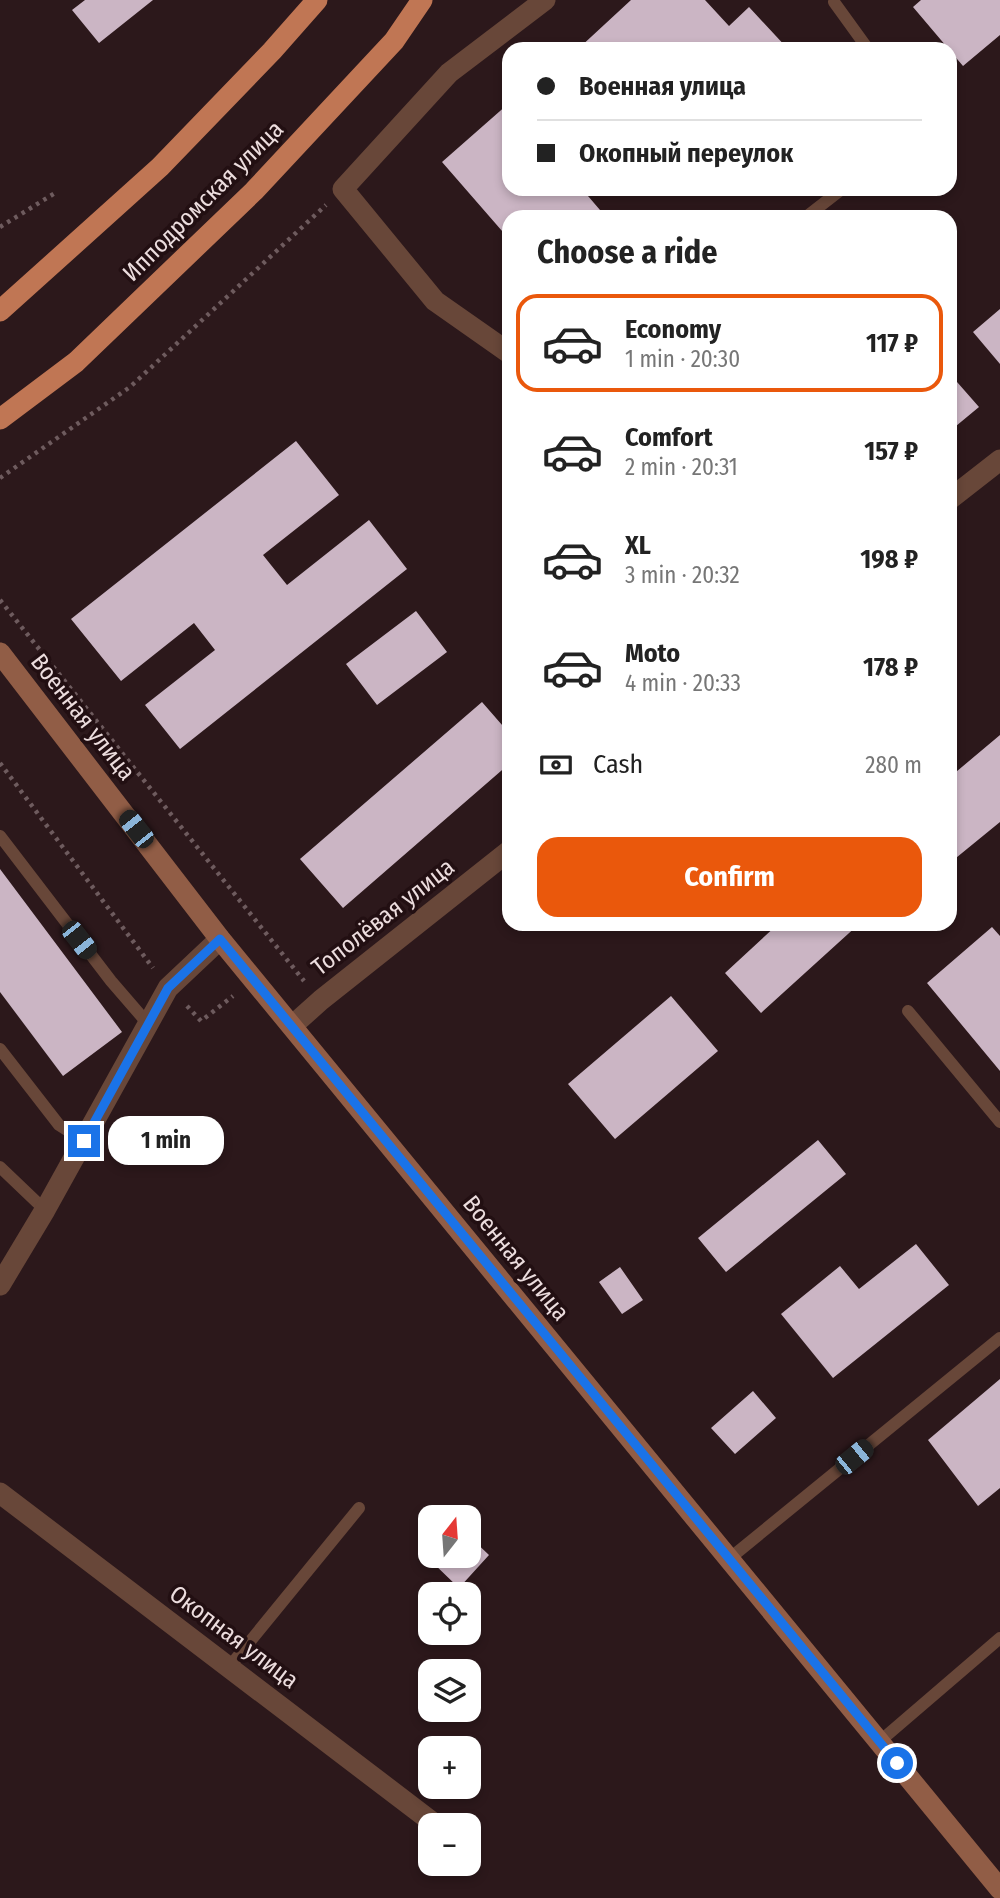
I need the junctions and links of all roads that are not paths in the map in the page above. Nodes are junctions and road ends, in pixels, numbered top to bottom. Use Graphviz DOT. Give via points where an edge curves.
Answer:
graph roads {
  1 [pos="317,0"];
  2 [pos="422,0"];
  3 [pos="545,0"];
  4 [pos="834,2"];
  5 [pos="863,42"];
  6 [pos="833,196"];
  7 [pos="815,210"];
  8 [pos="0,311"];
  9 [pos="502,348"];
  10 [pos="0,419"];
  11 [pos="1000,460"];
  12 [pos="957,494"];
  13 [pos="0,653"];
  14 [pos="0,836"];
  15 [pos="502,856"];
  16 [pos="220,939"];
  17 [pos="908,1011"];
  18 [pos="149,1025"];
  19 [pos="292,1026"];
  20 [pos="0,1049"];
  21 [pos="1000,1122"];
  22 [pos="84,1141"];
  23 [pos="0,1167"];
  24 [pos="45,1210"];
  25 [pos="0,1285"];
  26 [pos="1000,1338"];
  27 [pos="0,1493"];
  28 [pos="359,1508"];
  29 [pos="729,1559"];
  30 [pos="1000,1638"];
  31 [pos="230,1666"];
  32 [pos="879,1742"];
  33 [pos="420,1813"];
  34 [pos="1000,1889"];
  1 -- 8 [label="highway" via="160,167"];
  2 -- 10 [label="highway, Ипподромская улица" via="394,41 254,191 76,362"];
  3 -- 9 [label="street" via="449,74 343,189 435,301"];
  4 -- 5 [label="lane"];
  6 -- 7 [label="lane"];
  11 -- 12 [label="street"];
  13 -- 16 [label="main road, Военная улица"];
  14 -- 18 [label="lane"];
  15 -- 19 [label="street, Тополёвая улица"];
  16 -- 18 [label="street" via="168,988"];
  16 -- 19 [label="main road, Военная улица"];
  17 -- 21 [label="lane"];
  18 -- 22 [label="street"];
  19 -- 29 [label="main road, Военная улица"];
  20 -- 22 [label="lane" via="59,1125"];
  22 -- 24 [label="street"];
  23 -- 24 [label="lane"];
  24 -- 25 [label="street"];
  26 -- 29 [label="lane"];
  27 -- 31 [label="street, Окопная улица"];
  28 -- 31 [label="lane"];
  29 -- 32 [label="main road, Военная улица"];
  30 -- 32 [label="lane"];
  31 -- 33 [label="street, Окопная улица"];
  32 -- 34 [label="main road, Военная улица"];
}
